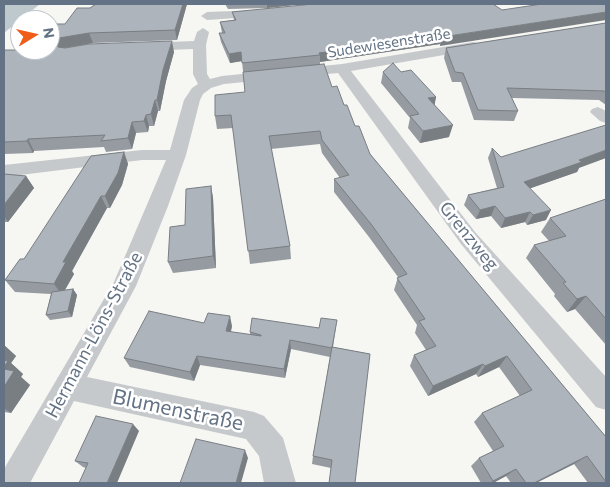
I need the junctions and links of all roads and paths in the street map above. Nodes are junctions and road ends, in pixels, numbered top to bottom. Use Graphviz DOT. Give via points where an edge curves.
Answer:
graph roads {
  1 [pos="209,10"];
  2 [pos="276,12"];
  3 [pos="485,44"];
  4 [pos="200,45"];
  5 [pos="132,47"];
  6 [pos="342,68"];
  7 [pos="206,84"];
  8 [pos="177,155"];
  9 [pos="4,171"];
  10 [pos="68,386"];
  11 [pos="606,397"];
  12 [pos="13,483"];
  13 [pos="280,483"];
  1 -- 2 [label="street"];
  1 -- 4 [label="street"];
  3 -- 6 [label="street, Sudewiesenstraße"];
  4 -- 5 [label="street"];
  4 -- 7 [label="street" via="200,74"];
  6 -- 7 [label="street, Sudewiesenstraße"];
  6 -- 11 [label="street, Grenzweg" via="468,238"];
  7 -- 8 [label="street, Hermann-Löns-Straße" via="192,100"];
  8 -- 9 [label="street" via="142,155"];
  8 -- 10 [label="street, Hermann-Löns-Straße" via="124,286"];
  10 -- 12 [label="street, Hermann-Löns-Straße"];
  10 -- 13 [label="street, Blumenstraße" via="254,426 272,449"];
}
